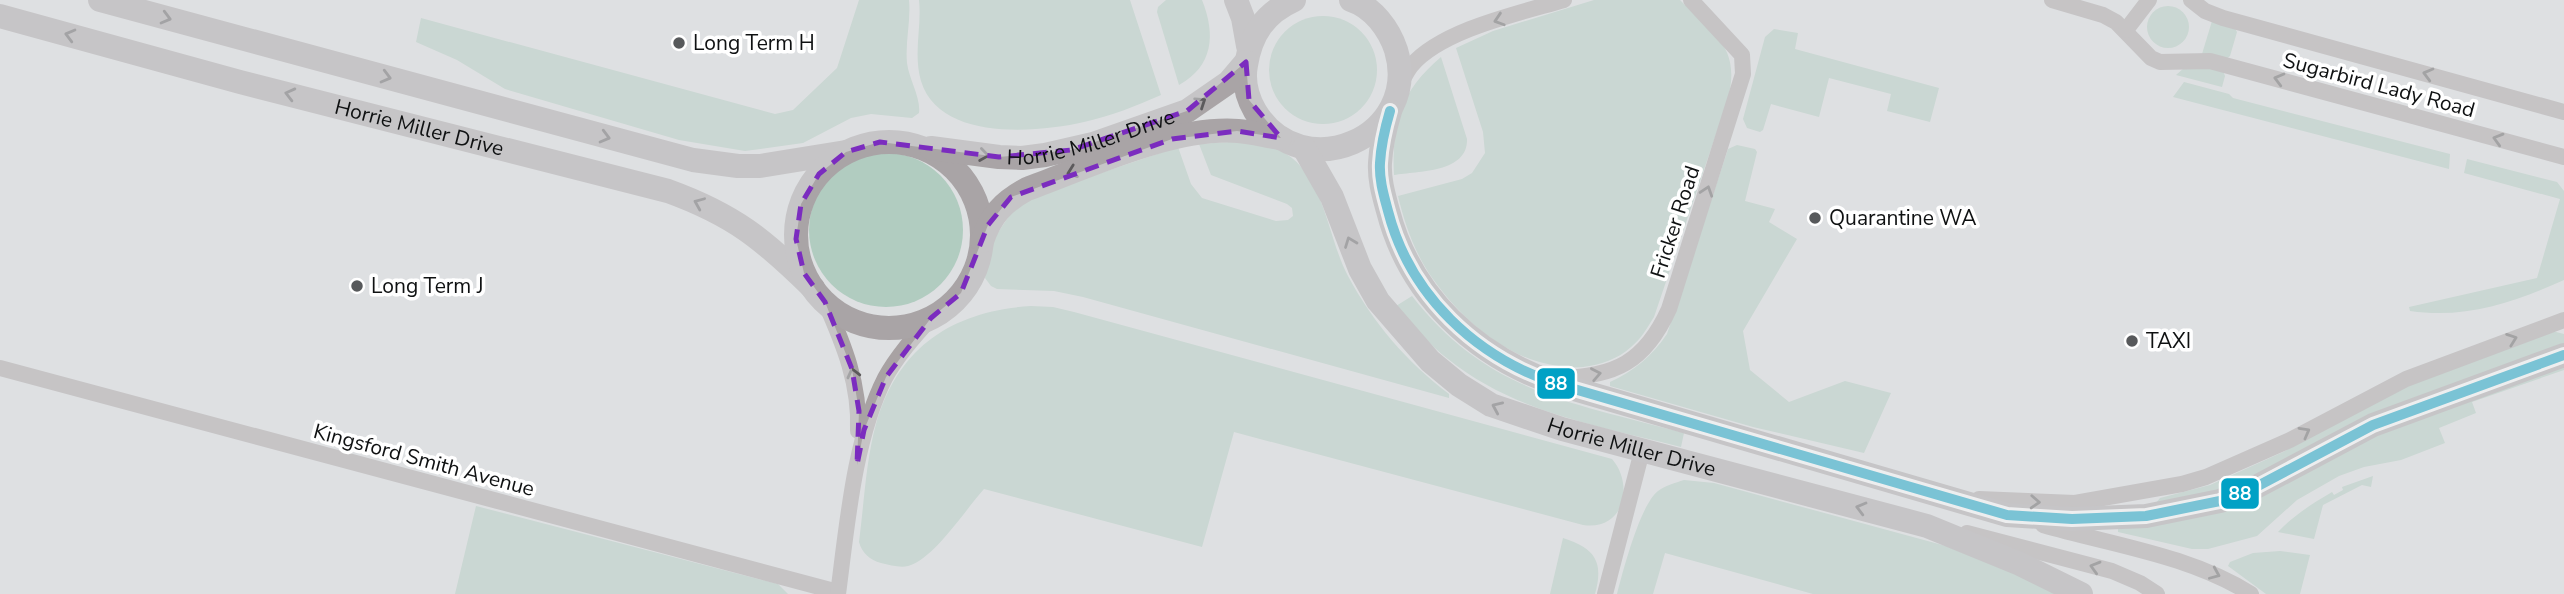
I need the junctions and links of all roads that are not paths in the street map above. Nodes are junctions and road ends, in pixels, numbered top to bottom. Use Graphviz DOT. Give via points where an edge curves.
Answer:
graph roads {
  1 [pos="100,0"];
  2 [pos="1236,0"];
  3 [pos="1294,0"];
  4 [pos="1351,0"];
  5 [pos="1564,0"];
  6 [pos="1691,0"];
  7 [pos="2052,0"];
  8 [pos="2149,0"];
  9 [pos="2193,1"];
  10 [pos="0,16"];
  11 [pos="2126,30"];
  12 [pos="1247,54"];
  13 [pos="1398,87"];
  14 [pos="1390,111"];
  15 [pos="2564,112"];
  16 [pos="1281,138"];
  17 [pos="916,146"];
  18 [pos="1304,148"];
  19 [pos="846,152"];
  20 [pos="2564,157"];
  21 [pos="981,244"];
  22 [pos="819,295"];
  23 [pos="931,318"];
  24 [pos="2562,320"];
  25 [pos="2564,355"];
  26 [pos="0,368"];
  27 [pos="1528,374"];
  28 [pos="1642,451"];
  29 [pos="858,465"];
  30 [pos="1942,497"];
  31 [pos="2007,515"];
  32 [pos="1927,526"];
  33 [pos="838,593"];
  34 [pos="1605,594"];
  35 [pos="2081,594"];
  36 [pos="2157,594"];
  37 [pos="2251,594"];
  1 -- 19 [label="main road, Horrie Miller Drive, one-way" via="693,160 760,166"];
  2 -- 12 [label="main road"];
  3 -- 12 [label="main road, Horrie Miller Drive" via="1279,6 1260,24"];
  4 -- 13 [label="main road" via="1377,16 1392,38 1399,62"];
  5 -- 13 [label="street, one-way" via="1461,33 1434,47 1412,65"];
  27 -- 6 [label="street, Fricker Road, one-way" via="1567,378 1598,376 1615,369 1652,341 1669,309 1743,74 1742,55"];
  7 -- 11 [label="street" via="2103,15"];
  8 -- 11 [label="street"];
  15 -- 9 [label="street, Sugarbird Lady Road, one-way" via="2223,18"];
  22 -- 10 [label="main road, Horrie Miller Drive, one-way" via="780,255 735,221 668,191"];
  20 -- 11 [label="street, Sugarbird Lady Road, one-way" via="2210,61 2160,62"];
  12 -- 16 [label="main road" via="1244,74 1249,100 1262,122"];
  17 -- 12 [label="main road, Horrie Miller Drive, one-way" via="1010,158 1071,150 1187,111 1228,82"];
  13 -- 14 [label="main road, Horrie Miller Drive"];
  14 -- 18 [label="main road" via="1374,130 1353,144 1329,150"];
  14 -- 27 [label="main road, Horrie Miller Drive" via="1380,166 1382,191 1404,256 1430,296 1469,337"];
  16 -- 18 [label="main road"];
  16 -- 21 [label="main road, Horrie Miller Drive, one-way" via="1237,131 1196,134 1144,146 1011,197 999,207"];
  17 -- 19 [label="main road" via="880,142"];
  17 -- 21 [label="main road" via="953,167 966,183 976,202"];
  28 -- 18 [label="main road, Horrie Miller Drive, one-way" via="1492,405 1430,361 1378,301 1332,197"];
  19 -- 22 [label="main road" via="808,188 799,213 799,256"];
  21 -- 23 [label="main road" via="971,278 961,293"];
  22 -- 23 [label="main road" via="844,316 876,326 909,325"];
  29 -- 22 [label="street, one-way" via="856,387 847,351"];
  23 -- 29 [label="street" via="886,377 864,430"];
  30 -- 24 [label="street, one-way" via="2075,503 2182,484 2290,440 2406,379"];
  25 -- 31 [label="main road, Horrie Miller Drive" via="2373,425 2220,501 2146,516 2072,519"];
  26 -- 33 [label="street, Kingsford Smith Avenue"];
  27 -- 30 [label="main road, Horrie Miller Drive"];
  32 -- 28 [label="main road, Horrie Miller Drive, one-way"];
  28 -- 34 [label="street"];
  29 -- 33 [label="street"];
  30 -- 31 [label="main road, Horrie Miller Drive"];
  31 -- 37 [label="street, one-way" via="2176,561 2227,579"];
  32 -- 35 [label="main road, Horrie Miller Drive"];
  36 -- 32 [label="street, one-way" via="2112,571"];
}
